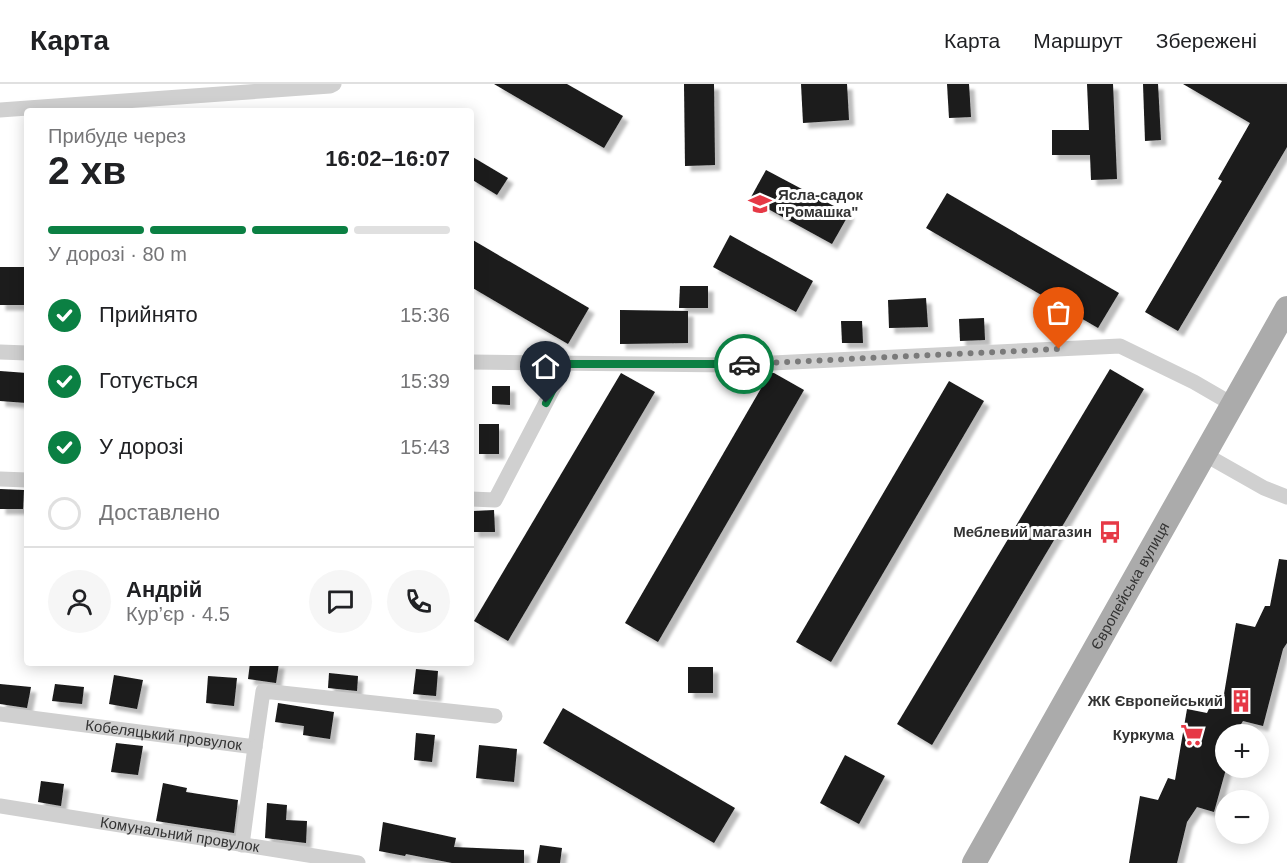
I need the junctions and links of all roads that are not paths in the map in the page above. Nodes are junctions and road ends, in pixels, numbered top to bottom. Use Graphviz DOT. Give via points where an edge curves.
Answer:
graph roads {
  1 [pos="334,84"];
  2 [pos="24,108"];
  3 [pos="30,108"];
  4 [pos="0,110"];
  5 [pos="1287,308"];
  6 [pos="0,352"];
  7 [pos="24,353"];
  8 [pos="474,362"];
  9 [pos="566,364"];
  10 [pos="1232,404"];
  11 [pos="1204,454"];
  12 [pos="0,479"];
  13 [pos="24,480"];
  14 [pos="1287,497"];
  15 [pos="474,499"];
  16 [pos="0,714"];
  17 [pos="495,716"];
  18 [pos="255,747"];
  19 [pos="0,806"];
  20 [pos="242,844"];
  21 [pos="358,863"];
  22 [pos="974,863"];
  1 -- 3 [label="street"];
  2 -- 4 [label="street"];
  5 -- 10 [label="main road, Європейська вулиця"];
  6 -- 7 [label="street"];
  8 -- 9 [label="street"];
  9 -- 10 [label="street" via="729,365 1120,346"];
  9 -- 15 [label="street" via="495,500"];
  10 -- 11 [label="main road, Європейська вулиця"];
  11 -- 14 [label="street"];
  11 -- 22 [label="main road, Європейська вулиця"];
  12 -- 13 [label="street"];
  16 -- 18 [label="street, Кобеляцький провулок"];
  17 -- 18 [label="street, Кобеляцький провулок" via="263,691"];
  18 -- 20 [label="street"];
  19 -- 20 [label="street, Комунальний провулок"];
  20 -- 21 [label="street, Комунальний провулок"];
}
